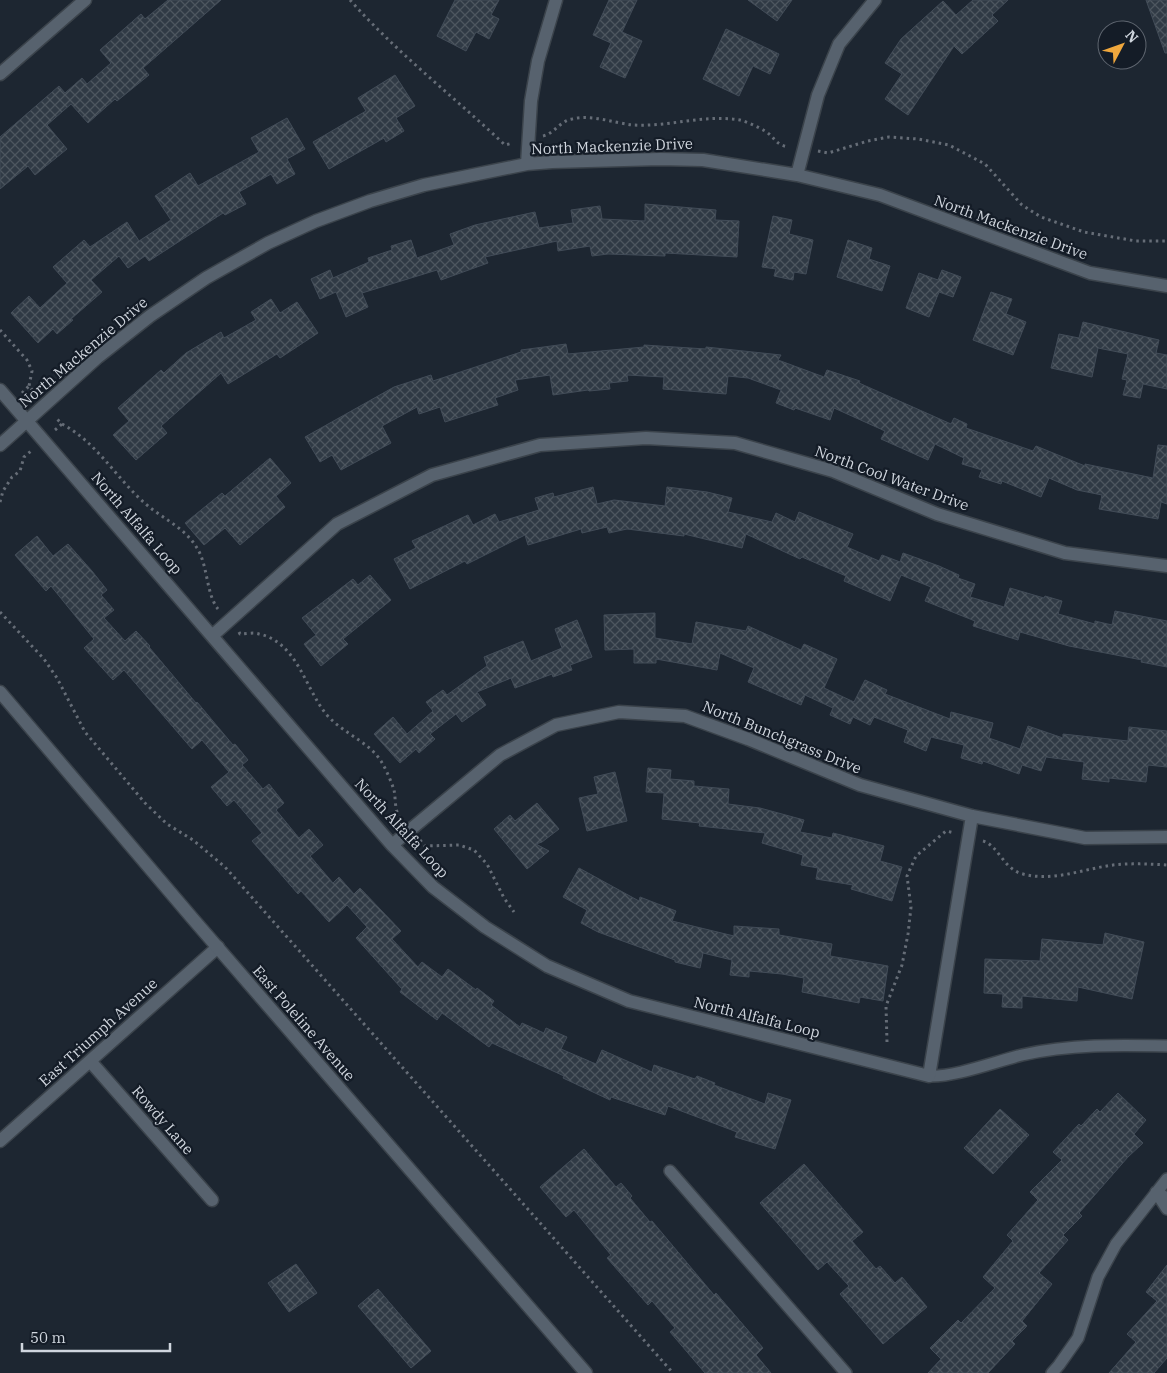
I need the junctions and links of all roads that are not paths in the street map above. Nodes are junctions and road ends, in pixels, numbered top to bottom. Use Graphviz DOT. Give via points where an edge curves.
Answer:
graph roads {
  1 [pos="85,0"];
  2 [pos="556,0"];
  3 [pos="875,0"];
  4 [pos="0,74"];
  5 [pos="527,164"];
  6 [pos="797,175"];
  7 [pos="1167,286"];
  8 [pos="0,390"];
  9 [pos="27,421"];
  10 [pos="0,445"];
  11 [pos="1167,566"];
  12 [pos="212,636"];
  13 [pos="0,692"];
  14 [pos="972,816"];
  15 [pos="1167,837"];
  16 [pos="392,845"];
  17 [pos="218,947"];
  18 [pos="1167,1046"];
  19 [pos="90,1061"];
  20 [pos="929,1076"];
  21 [pos="0,1141"];
  22 [pos="670,1171"];
  23 [pos="1167,1179"];
  24 [pos="1156,1192"];
  25 [pos="1167,1198"];
  26 [pos="212,1200"];
  27 [pos="1167,1209"];
  28 [pos="586,1373"];
  29 [pos="846,1373"];
  30 [pos="1052,1373"];
  1 -- 4 [label="street"];
  2 -- 5 [label="street" via="536,71"];
  3 -- 6 [label="street" via="840,44 818,95"];
  5 -- 6 [label="street, North Mackenzie Drive" via="703,160"];
  5 -- 9 [label="street, North Mackenzie Drive" via="424,185 370,201 316,221 268,244 206,278 150,316 98,357"];
  6 -- 7 [label="street, North Mackenzie Drive" via="880,195 1090,273"];
  8 -- 9 [label="street, North Alfalfa Loop"];
  9 -- 10 [label="street, North Mackenzie Drive"];
  9 -- 12 [label="street, North Alfalfa Loop"];
  11 -- 12 [label="street, North Cool Water Drive" via="1066,553 937,514 833,471 735,443 646,438 540,445 432,475 337,524"];
  12 -- 16 [label="street, North Alfalfa Loop"];
  13 -- 17 [label="street, East Poleline Avenue"];
  14 -- 15 [label="street, North Bunchgrass Drive" via="1085,838"];
  14 -- 16 [label="street, North Bunchgrass Drive" via="860,786 686,716 619,712 556,725 500,755"];
  14 -- 20 [label="street"];
  16 -- 20 [label="street, North Alfalfa Loop" via="433,887 484,927 547,966 592,986 629,1001"];
  17 -- 19 [label="street, East Triumph Avenue"];
  17 -- 28 [label="street, East Poleline Avenue"];
  18 -- 20 [label="lane" via="1062,1048 1022,1055 943,1077"];
  19 -- 21 [label="street, East Triumph Avenue"];
  19 -- 26 [label="street, Rowdy Lane"];
  22 -- 29 [label="lane"];
  23 -- 24 [label="lane"];
  24 -- 25 [label="lane"];
  24 -- 27 [label="lane"];
  24 -- 30 [label="lane" via="1116,1244 1098,1276 1078,1338"];
}
